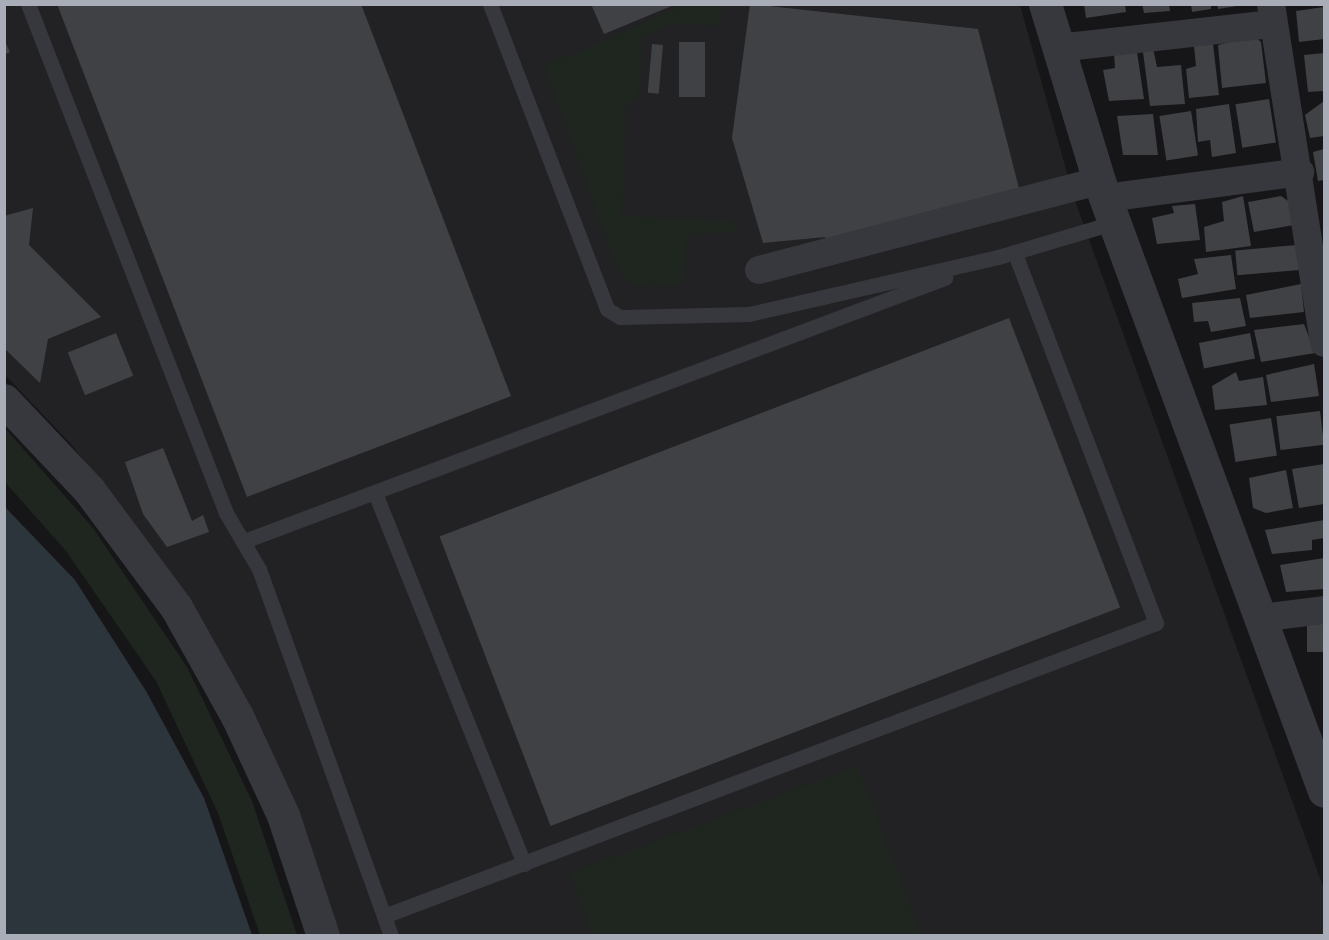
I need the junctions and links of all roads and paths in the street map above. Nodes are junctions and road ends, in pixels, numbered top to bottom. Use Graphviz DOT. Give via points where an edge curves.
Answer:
graph roads {
  1 [pos="28,4"];
  2 [pos="490,4"];
  3 [pos="1045,4"];
  4 [pos="1272,14"];
  5 [pos="1058,48"];
  6 [pos="1300,172"];
  7 [pos="1107,201"];
  8 [pos="1014,252"];
  9 [pos="998,257"];
  10 [pos="759,270"];
  11 [pos="1324,343"];
  12 [pos="4,400"];
  13 [pos="375,493"];
  14 [pos="244,541"];
  15 [pos="1324,610"];
  16 [pos="1260,618"];
  17 [pos="1324,791"];
  18 [pos="524,864"];
  19 [pos="384,916"];
  20 [pos="323,936"];
  21 [pos="391,936"];
  1 -- 14 [label="lane" via="226,513"];
  2 -- 9 [label="lane" via="607,309 620,316 749,314"];
  3 -- 5 [label="street"];
  4 -- 5 [label="street"];
  4 -- 6 [label="street"];
  5 -- 7 [label="street"];
  6 -- 7 [label="street"];
  6 -- 11 [label="street"];
  7 -- 8 [label="lane"];
  7 -- 10 [label="street"];
  7 -- 16 [label="street"];
  8 -- 9 [label="lane"];
  8 -- 18 [label="lane" via="1156,623"];
  9 -- 13 [label="lane"];
  12 -- 20 [label="street" via="89,490 176,607 237,716 283,815"];
  13 -- 14 [label="lane"];
  13 -- 18 [label="lane"];
  14 -- 19 [label="lane" via="259,568"];
  15 -- 16 [label="street"];
  16 -- 17 [label="street"];
  18 -- 19 [label="lane"];
  19 -- 21 [label="lane"];
}
